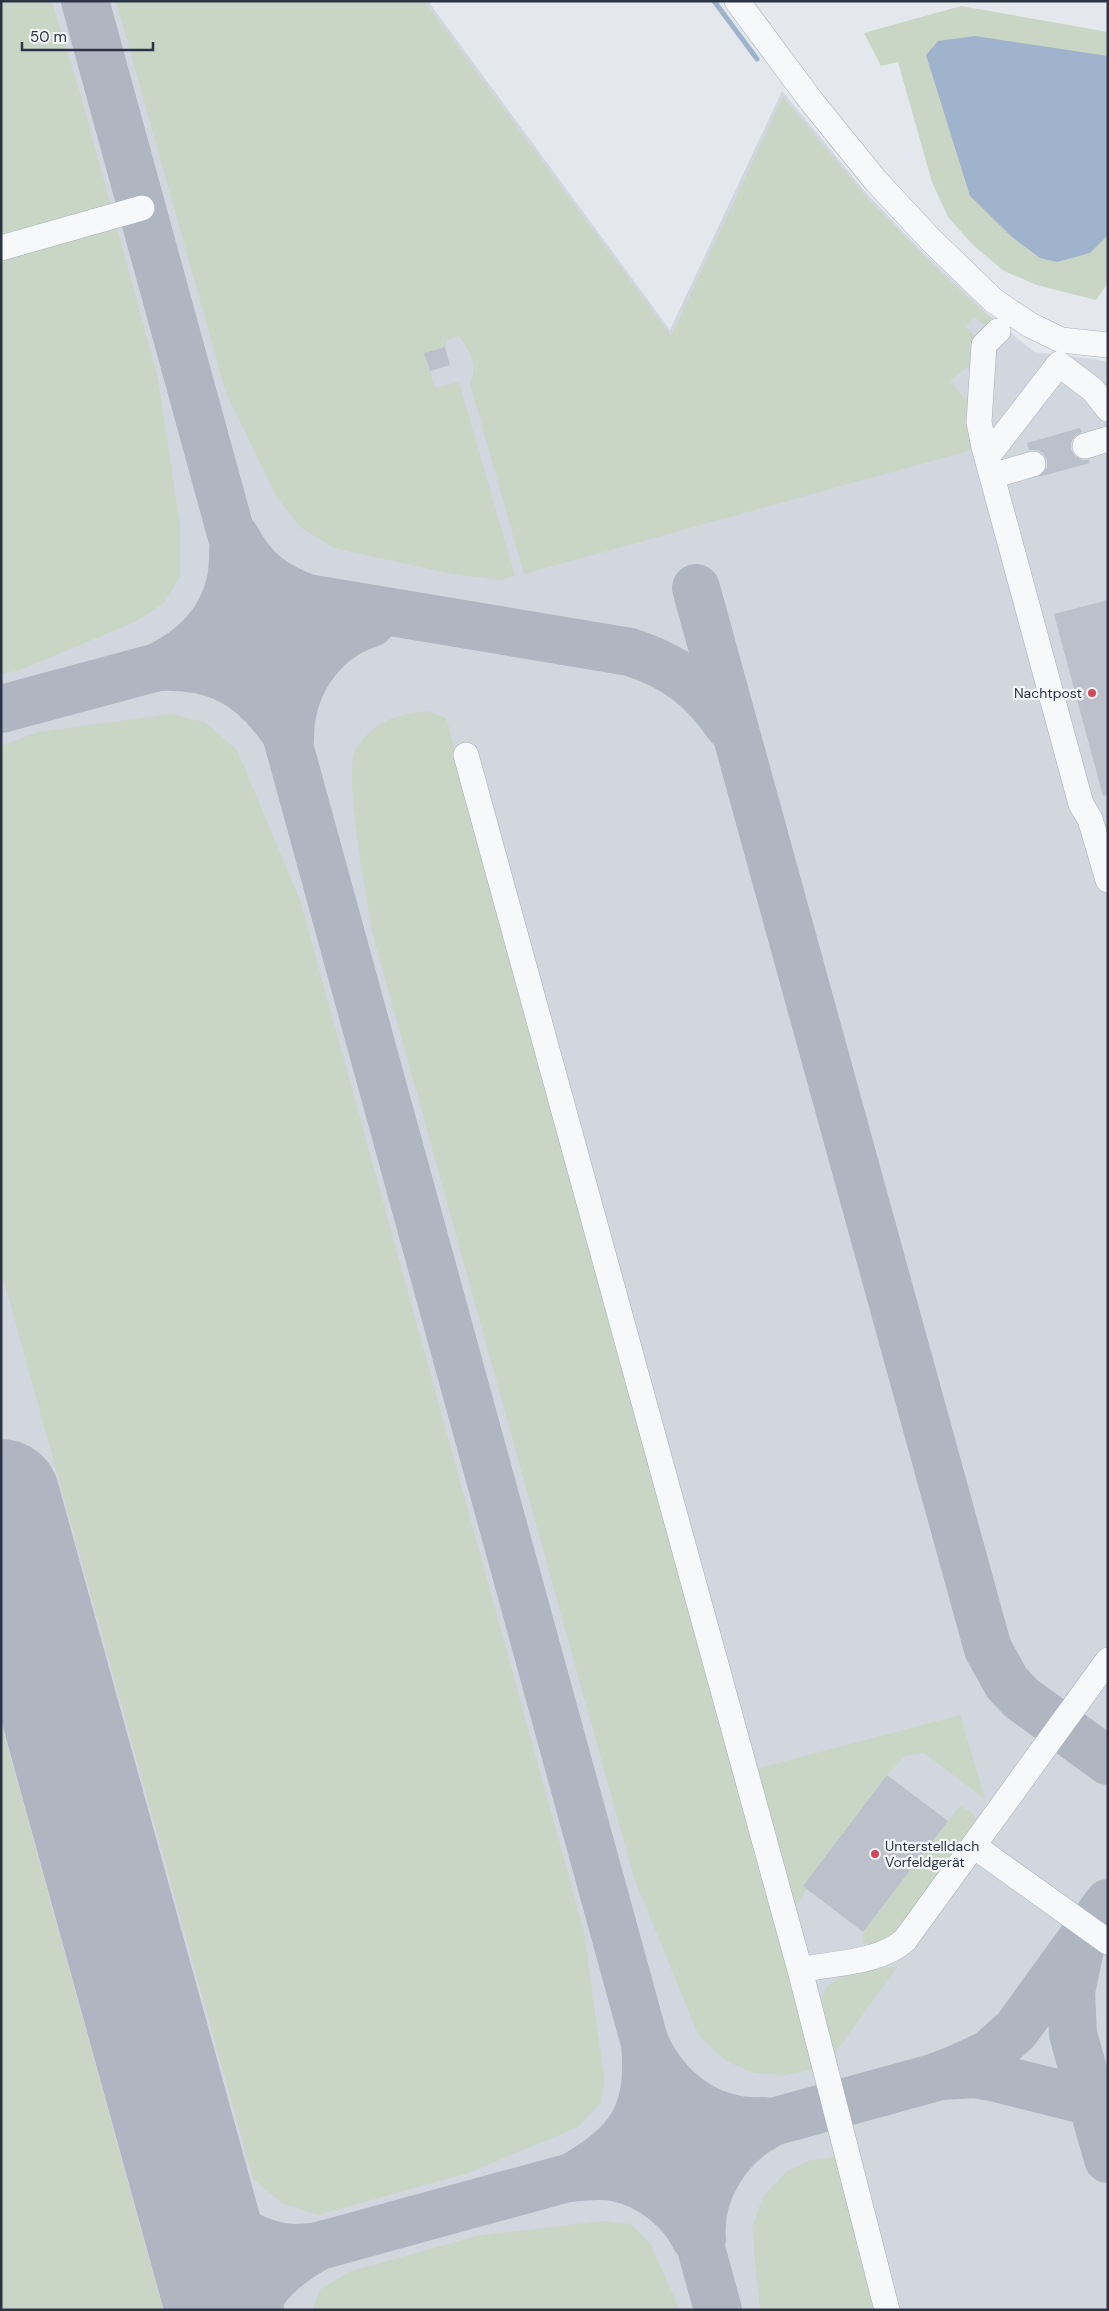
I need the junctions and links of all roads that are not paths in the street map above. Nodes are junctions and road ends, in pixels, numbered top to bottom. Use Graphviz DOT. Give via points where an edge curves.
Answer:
graph roads {
  1 [pos="737,1"];
  2 [pos="142,208"];
  3 [pos="1,248"];
  4 [pos="998,331"];
  5 [pos="1108,345"];
  6 [pos="1108,409"];
  7 [pos="1033,464"];
  8 [pos="989,467"];
  9 [pos="466,755"];
  10 [pos="1108,880"];
  11 [pos="1108,1660"];
  12 [pos="974,1846"];
  13 [pos="1108,1942"];
  14 [pos="800,1970"];
  15 [pos="887,2310"];
  1 -- 5 [label="lane" via="876,181 994,301 1030,325 1061,340"];
  2 -- 3 [label="lane"];
  4 -- 8 [label="lane" via="984,345 979,422"];
  6 -- 8 [label="lane" via="1094,390 1059,364"];
  7 -- 8 [label="lane"];
  8 -- 10 [label="lane" via="1081,804 1090,819"];
  9 -- 14 [label="lane"];
  11 -- 12 [label="lane"];
  12 -- 13 [label="lane"];
  12 -- 14 [label="lane" via="898,1947 875,1956"];
  14 -- 15 [label="lane"];
}
